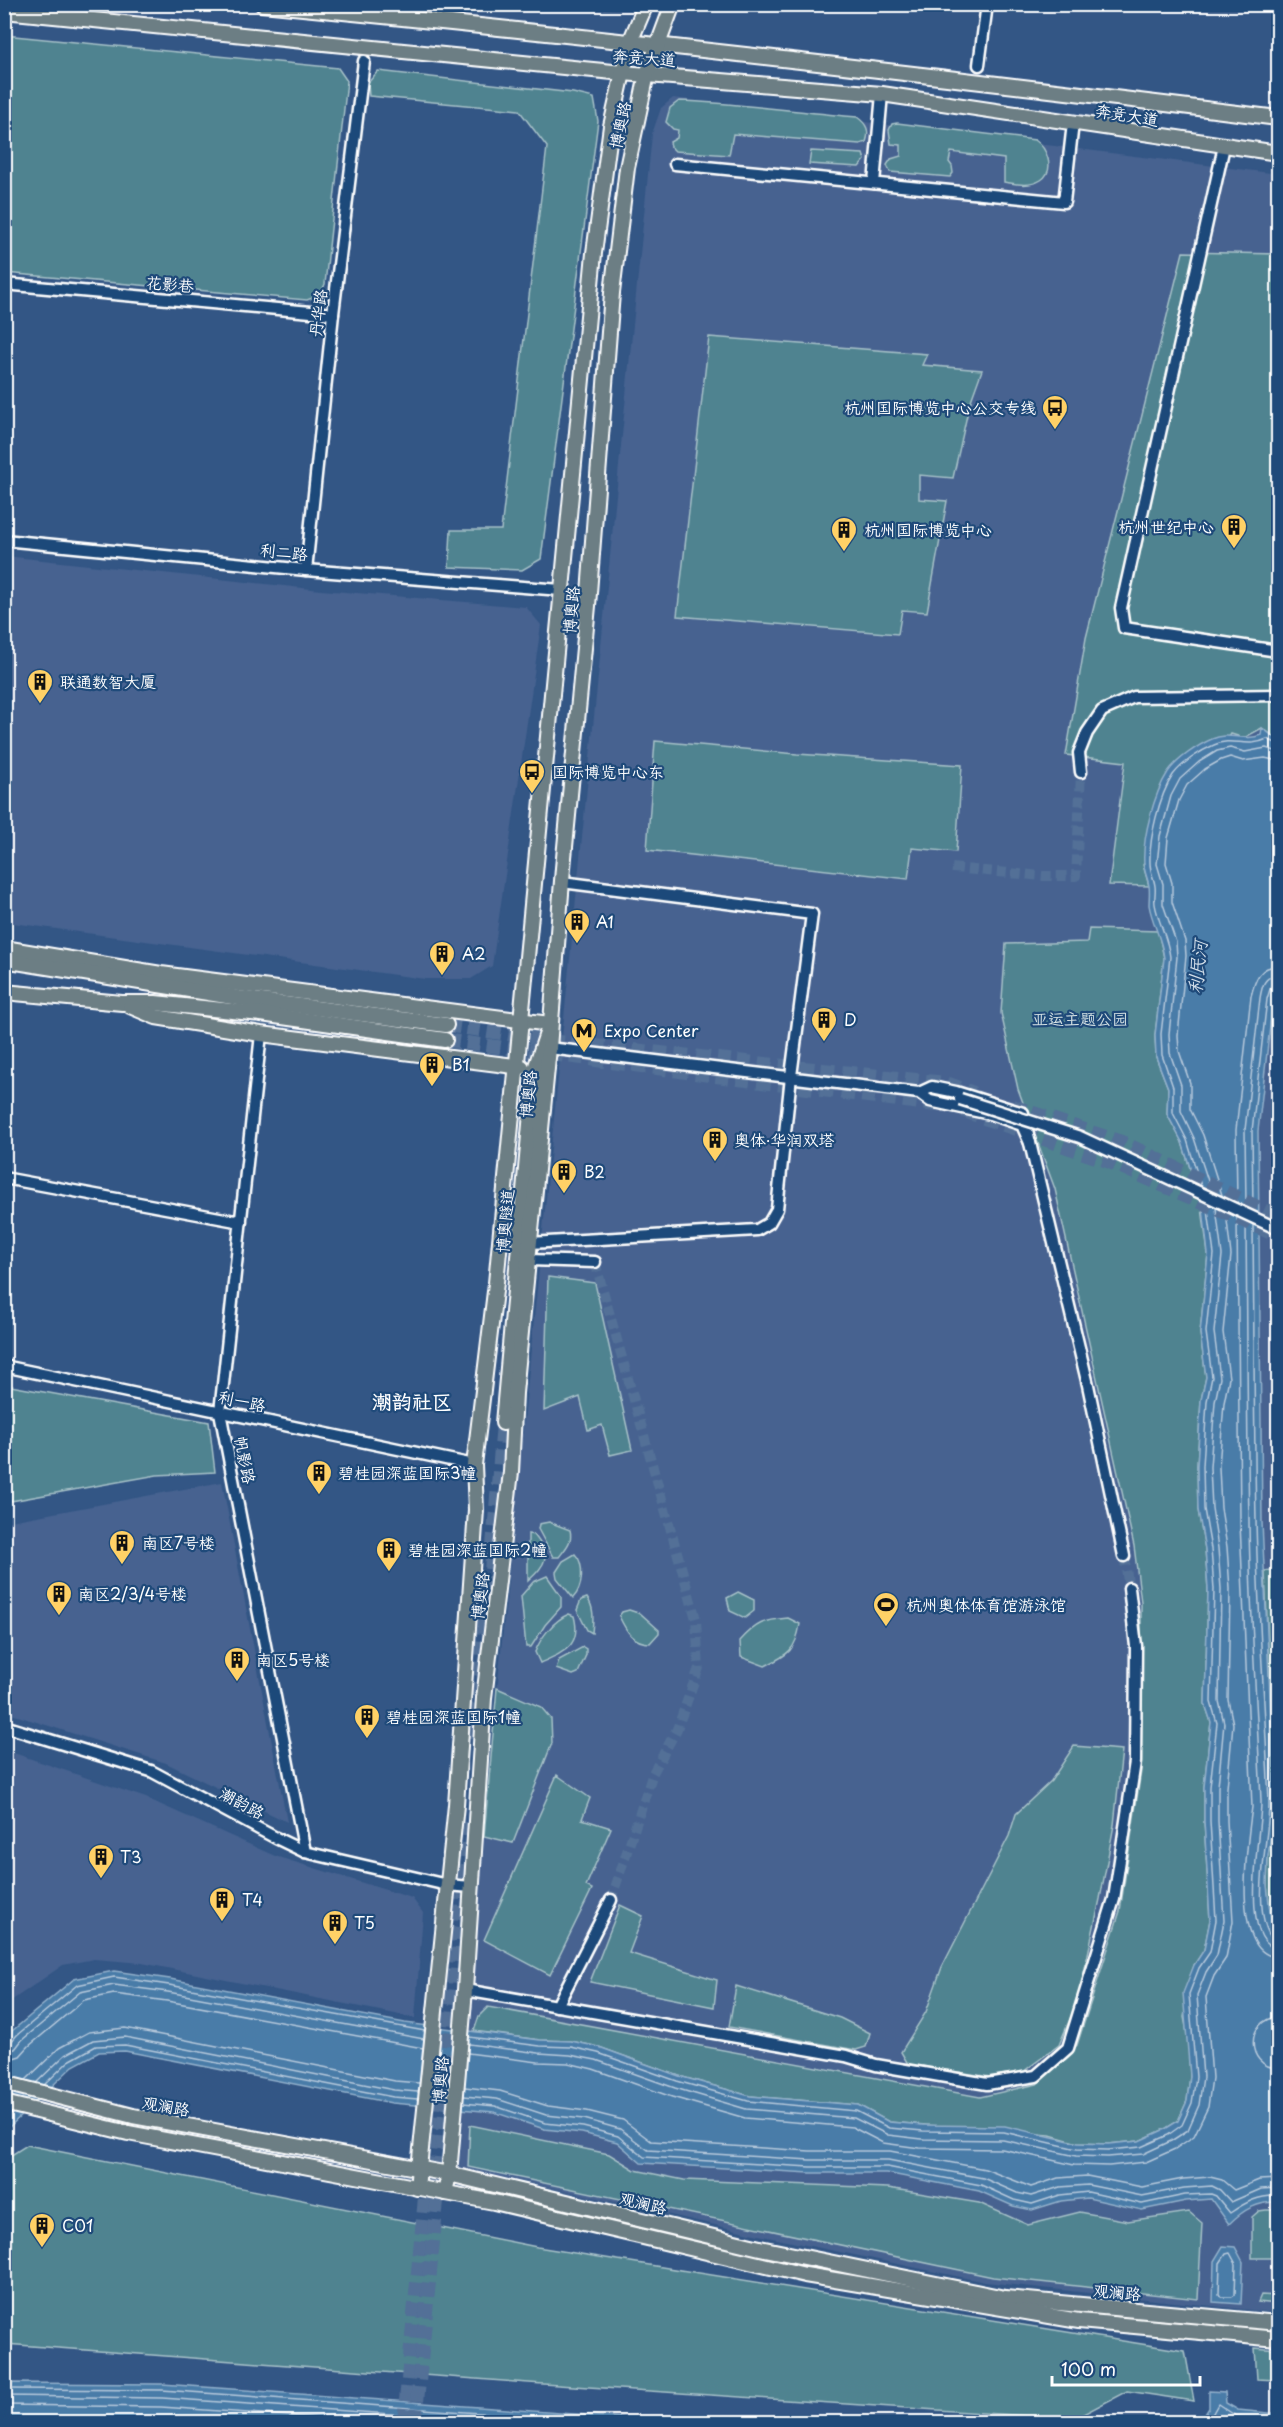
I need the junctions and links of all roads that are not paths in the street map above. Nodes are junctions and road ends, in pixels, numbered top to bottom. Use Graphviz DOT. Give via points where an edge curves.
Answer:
graph roads {
  1 [pos="262,4"];
  2 [pos="646,4"];
  3 [pos="673,4"];
  4 [pos="987,4"];
  5 [pos="4,11"];
  6 [pos="630,42"];
  7 [pos="658,44"];
  8 [pos="364,61"];
  9 [pos="979,65"];
  10 [pos="623,73"];
  11 [pos="647,74"];
  12 [pos="882,94"];
  13 [pos="1278,118"];
  14 [pos="1074,123"];
  15 [pos="1224,146"];
  16 [pos="1278,153"];
  17 [pos="675,164"];
  18 [pos="874,183"];
  19 [pos="4,284"];
  20 [pos="333,314"];
  21 [pos="4,540"];
  22 [pos="306,570"];
  23 [pos="561,590"];
  24 [pos="1278,651"];
  25 [pos="1278,695"];
  26 [pos="1081,772"];
  27 [pos="562,882"];
  28 [pos="4,948"];
  29 [pos="4,960"];
  30 [pos="4,992"];
  31 [pos="122,1004"];
  32 [pos="521,1020"];
  33 [pos="550,1024"];
  34 [pos="446,1025"];
  35 [pos="261,1034"];
  36 [pos="445,1040"];
  37 [pos="549,1048"];
  38 [pos="516,1065"];
  39 [pos="541,1070"];
  40 [pos="791,1076"];
  41 [pos="960,1099"];
  42 [pos="4,1178"];
  43 [pos="503,1204"];
  44 [pos="241,1222"];
  45 [pos="1278,1229"];
  46 [pos="530,1243"];
  47 [pos="529,1260"];
  48 [pos="596,1262"];
  49 [pos="4,1366"];
  50 [pos="220,1412"];
  51 [pos="474,1465"];
  52 [pos="1124,1556"];
  53 [pos="1129,1588"];
  54 [pos="4,1726"];
  55 [pos="305,1852"];
  56 [pos="447,1885"];
  57 [pos="471,1887"];
  58 [pos="611,1900"];
  59 [pos="465,1990"];
  60 [pos="557,2006"];
  61 [pos="4,2083"];
  62 [pos="4,2103"];
  63 [pos="419,2169"];
  64 [pos="449,2174"];
  65 [pos="417,2188"];
  66 [pos="446,2193"];
  67 [pos="1020,2306"];
  68 [pos="1278,2323"];
  69 [pos="1278,2339"];
  1 -- 6 [label="main road, 奔竞大道"];
  2 -- 6 [label="main road, 博奥路"];
  3 -- 7 [label="main road, 博奥路"];
  4 -- 9 [label="street"];
  5 -- 10 [label="main road, 奔竞大道"];
  6 -- 7 [label="main road, 奔竞大道"];
  6 -- 10 [label="main road, 博奥路"];
  7 -- 11 [label="main road, 博奥路"];
  7 -- 13 [label="main road, 奔竞大道"];
  8 -- 20 [label="street, 丹华路"];
  10 -- 11 [label="main road, 奔竞大道"];
  10 -- 23 [label="main road, 博奥路" via="611,126 594,253"];
  11 -- 12 [label="main road, 奔竞大道"];
  11 -- 27 [label="main road, 博奥路" via="627,168 612,293"];
  12 -- 14 [label="main road, 奔竞大道"];
  12 -- 18 [label="street"];
  14 -- 15 [label="main road, 奔竞大道"];
  14 -- 18 [label="street" via="1064,202"];
  15 -- 16 [label="main road, 奔竞大道"];
  15 -- 24 [label="street" via="1120,608 1124,628"];
  17 -- 18 [label="street"];
  19 -- 20 [label="street, 花影巷"];
  20 -- 22 [label="street, 丹华路"];
  21 -- 22 [label="street, 利二路"];
  22 -- 23 [label="street, 利二路"];
  23 -- 32 [label="main road, 博奥路"];
  25 -- 26 [label="street" via="1134,697 1102,711 1080,753"];
  27 -- 33 [label="main road, 博奥路"];
  27 -- 40 [label="street" via="812,915"];
  28 -- 32 [label="main road" via="161,974"];
  29 -- 34 [label="main road" via="238,998"];
  30 -- 31 [label="main road"];
  31 -- 35 [label="main road" via="156,1017"];
  31 -- 36 [label="main road" via="155,1003 261,1014"];
  32 -- 33 [label="main road"];
  32 -- 38 [label="main road, 博奥路"];
  33 -- 37 [label="main road, 博奥路"];
  33 -- 39 [label="main road, 博奥隧道"];
  35 -- 38 [label="main road"];
  35 -- 44 [label="street, 帆影路"];
  37 -- 39 [label="main road, 博奥路"];
  37 -- 40 [label="street"];
  38 -- 39 [label="main road"];
  38 -- 43 [label="main road, 博奥路"];
  39 -- 43 [label="main road, 博奥隧道" via="499,1423 506,1291"];
  39 -- 46 [label="main road, 博奥路"];
  40 -- 46 [label="street" via="777,1209 770,1223 757,1230"];
  40 -- 52 [label="street" via="919,1093 930,1101 1022,1125 1030,1143 1088,1385"];
  41 -- 45 [label="street, bridge" via="1080,1137"];
  42 -- 44 [label="street"];
  43 -- 51 [label="main road, 博奥路"];
  44 -- 50 [label="street, 帆影路"];
  46 -- 47 [label="main road, 博奥路"];
  47 -- 48 [label="street"];
  47 -- 57 [label="main road, 博奥路" via="511,1472 484,1698"];
  49 -- 50 [label="street, 利一路"];
  50 -- 51 [label="street, 利一路"];
  50 -- 55 [label="street, 帆影路"];
  51 -- 56 [label="main road, 博奥路" via="476,1510"];
  53 -- 60 [label="street" via="1136,1646 1135,1762 1114,1899 1068,2048 1036,2076 987,2084"];
  54 -- 55 [label="street, 潮韵路" via="151,1771"];
  55 -- 56 [label="street, 潮韵路"];
  56 -- 57 [label="street, 潮韵路"];
  56 -- 63 [label="main road, 博奥路"];
  57 -- 59 [label="main road, 博奥路"];
  58 -- 60 [label="street"];
  59 -- 60 [label="street"];
  59 -- 64 [label="main road, 博奥路"];
  61 -- 63 [label="main road, 观澜路" via="133,2116"];
  62 -- 65 [label="main road, 观澜路" via="128,2133"];
  63 -- 64 [label="main road, 观澜路"];
  63 -- 65 [label="main road, 博奥路"];
  64 -- 66 [label="main road, 博奥路"];
  64 -- 67 [label="main road, 观澜路"];
  65 -- 66 [label="main road, 观澜路"];
  66 -- 67 [label="main road, 观澜路" via="805,2275"];
  67 -- 68 [label="main road, 观澜路"];
  67 -- 69 [label="main road, 观澜路" via="1079,2321"];
}
